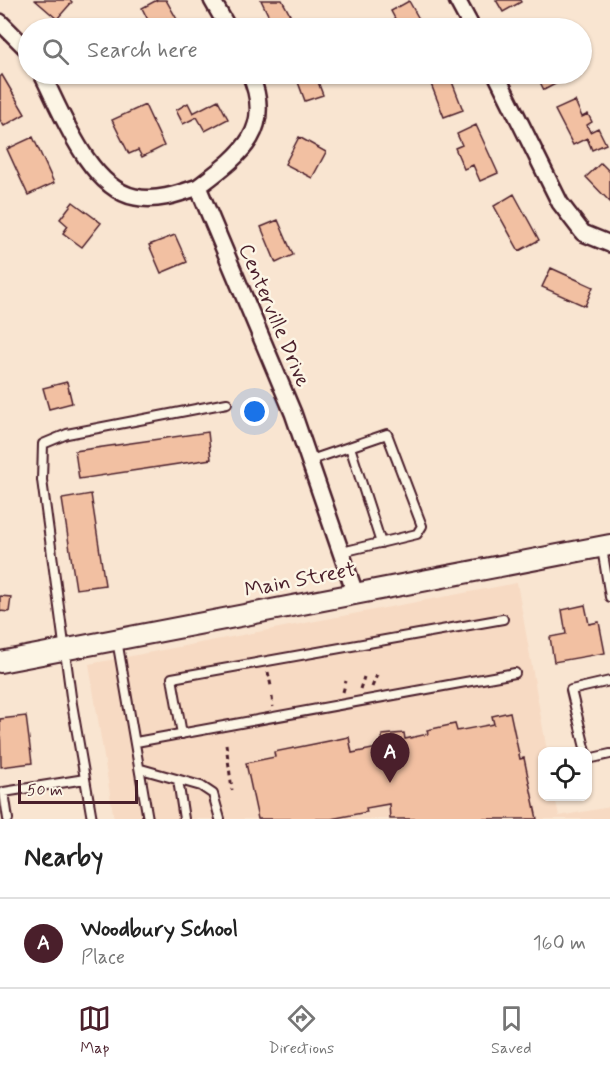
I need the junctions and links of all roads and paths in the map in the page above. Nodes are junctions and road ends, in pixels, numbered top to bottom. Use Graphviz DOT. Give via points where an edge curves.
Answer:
graph roads {
  1 [pos="212,0"];
  2 [pos="457,0"];
  3 [pos="222,18"];
  4 [pos="467,18"];
  5 [pos="0,22"];
  6 [pos="18,40"];
  7 [pos="47,84"];
  8 [pos="253,84"];
  9 [pos="501,84"];
  10 [pos="198,187"];
  11 [pos="610,244"];
  12 [pos="227,403"];
  13 [pos="350,447"];
  14 [pos="311,460"];
  15 [pos="381,543"];
  16 [pos="606,546"];
  17 [pos="342,552"];
  18 [pos="355,593"];
  19 [pos="610,597"];
  20 [pos="503,619"];
  21 [pos="117,640"];
  22 [pos="65,650"];
  23 [pos="0,662"];
  24 [pos="515,673"];
  25 [pos="377,675"];
  26 [pos="364,677"];
  27 [pos="346,681"];
  28 [pos="610,681"];
  29 [pos="371,692"];
  30 [pos="359,693"];
  31 [pos="272,697"];
  32 [pos="342,697"];
  33 [pos="273,710"];
  34 [pos="182,734"];
  35 [pos="136,742"];
  36 [pos="226,744"];
  37 [pos="585,747"];
  38 [pos="610,754"];
  39 [pos="592,758"];
  40 [pos="141,769"];
  41 [pos="85,779"];
  42 [pos="178,780"];
  43 [pos="232,790"];
  44 [pos="8,819"];
  45 [pos="92,819"];
  46 [pos="148,819"];
  47 [pos="184,819"];
  48 [pos="220,819"];
  1 -- 3 [label="street"];
  2 -- 4 [label="street"];
  5 -- 6 [label="street"];
  7 -- 10 [label="street" via="80,150 123,194 164,198"];
  8 -- 10 [label="street" via="260,109 252,138 231,162"];
  9 -- 11 [label="street" via="560,203 583,233"];
  10 -- 14 [label="street, Centerville Drive"];
  12 -- 22 [label="lane" via="68,434 43,444 42,480"];
  13 -- 14 [label="lane"];
  13 -- 15 [label="lane"];
  13 -- 15 [label="lane" via="387,434 422,526 417,534"];
  14 -- 17 [label="street, Centerville Drive"];
  15 -- 17 [label="lane"];
  16 -- 18 [label="main road, Main Street"];
  16 -- 19 [label="lane"];
  17 -- 18 [label="street, Centerville Drive"];
  18 -- 21 [label="main road, Main Street"];
  20 -- 34 [label="lane" via="172,678"];
  21 -- 22 [label="main road, Main Street"];
  21 -- 35 [label="lane"];
  22 -- 23 [label="main road, Main Street"];
  22 -- 41 [label="lane"];
  24 -- 34 [label="lane"];
  25 -- 29 [label="path"];
  26 -- 30 [label="path"];
  27 -- 32 [label="path"];
  28 -- 37 [label="lane" via="571,690"];
  31 -- 33 [label="path"];
  34 -- 35 [label="lane"];
  35 -- 40 [label="lane"];
  36 -- 43 [label="path"];
  38 -- 39 [label="lane"];
  40 -- 42 [label="lane"];
  40 -- 46 [label="lane"];
  41 -- 44 [label="lane" via="4,792"];
  41 -- 45 [label="lane"];
  42 -- 47 [label="lane"];
  42 -- 48 [label="lane" via="213,794"];
}
